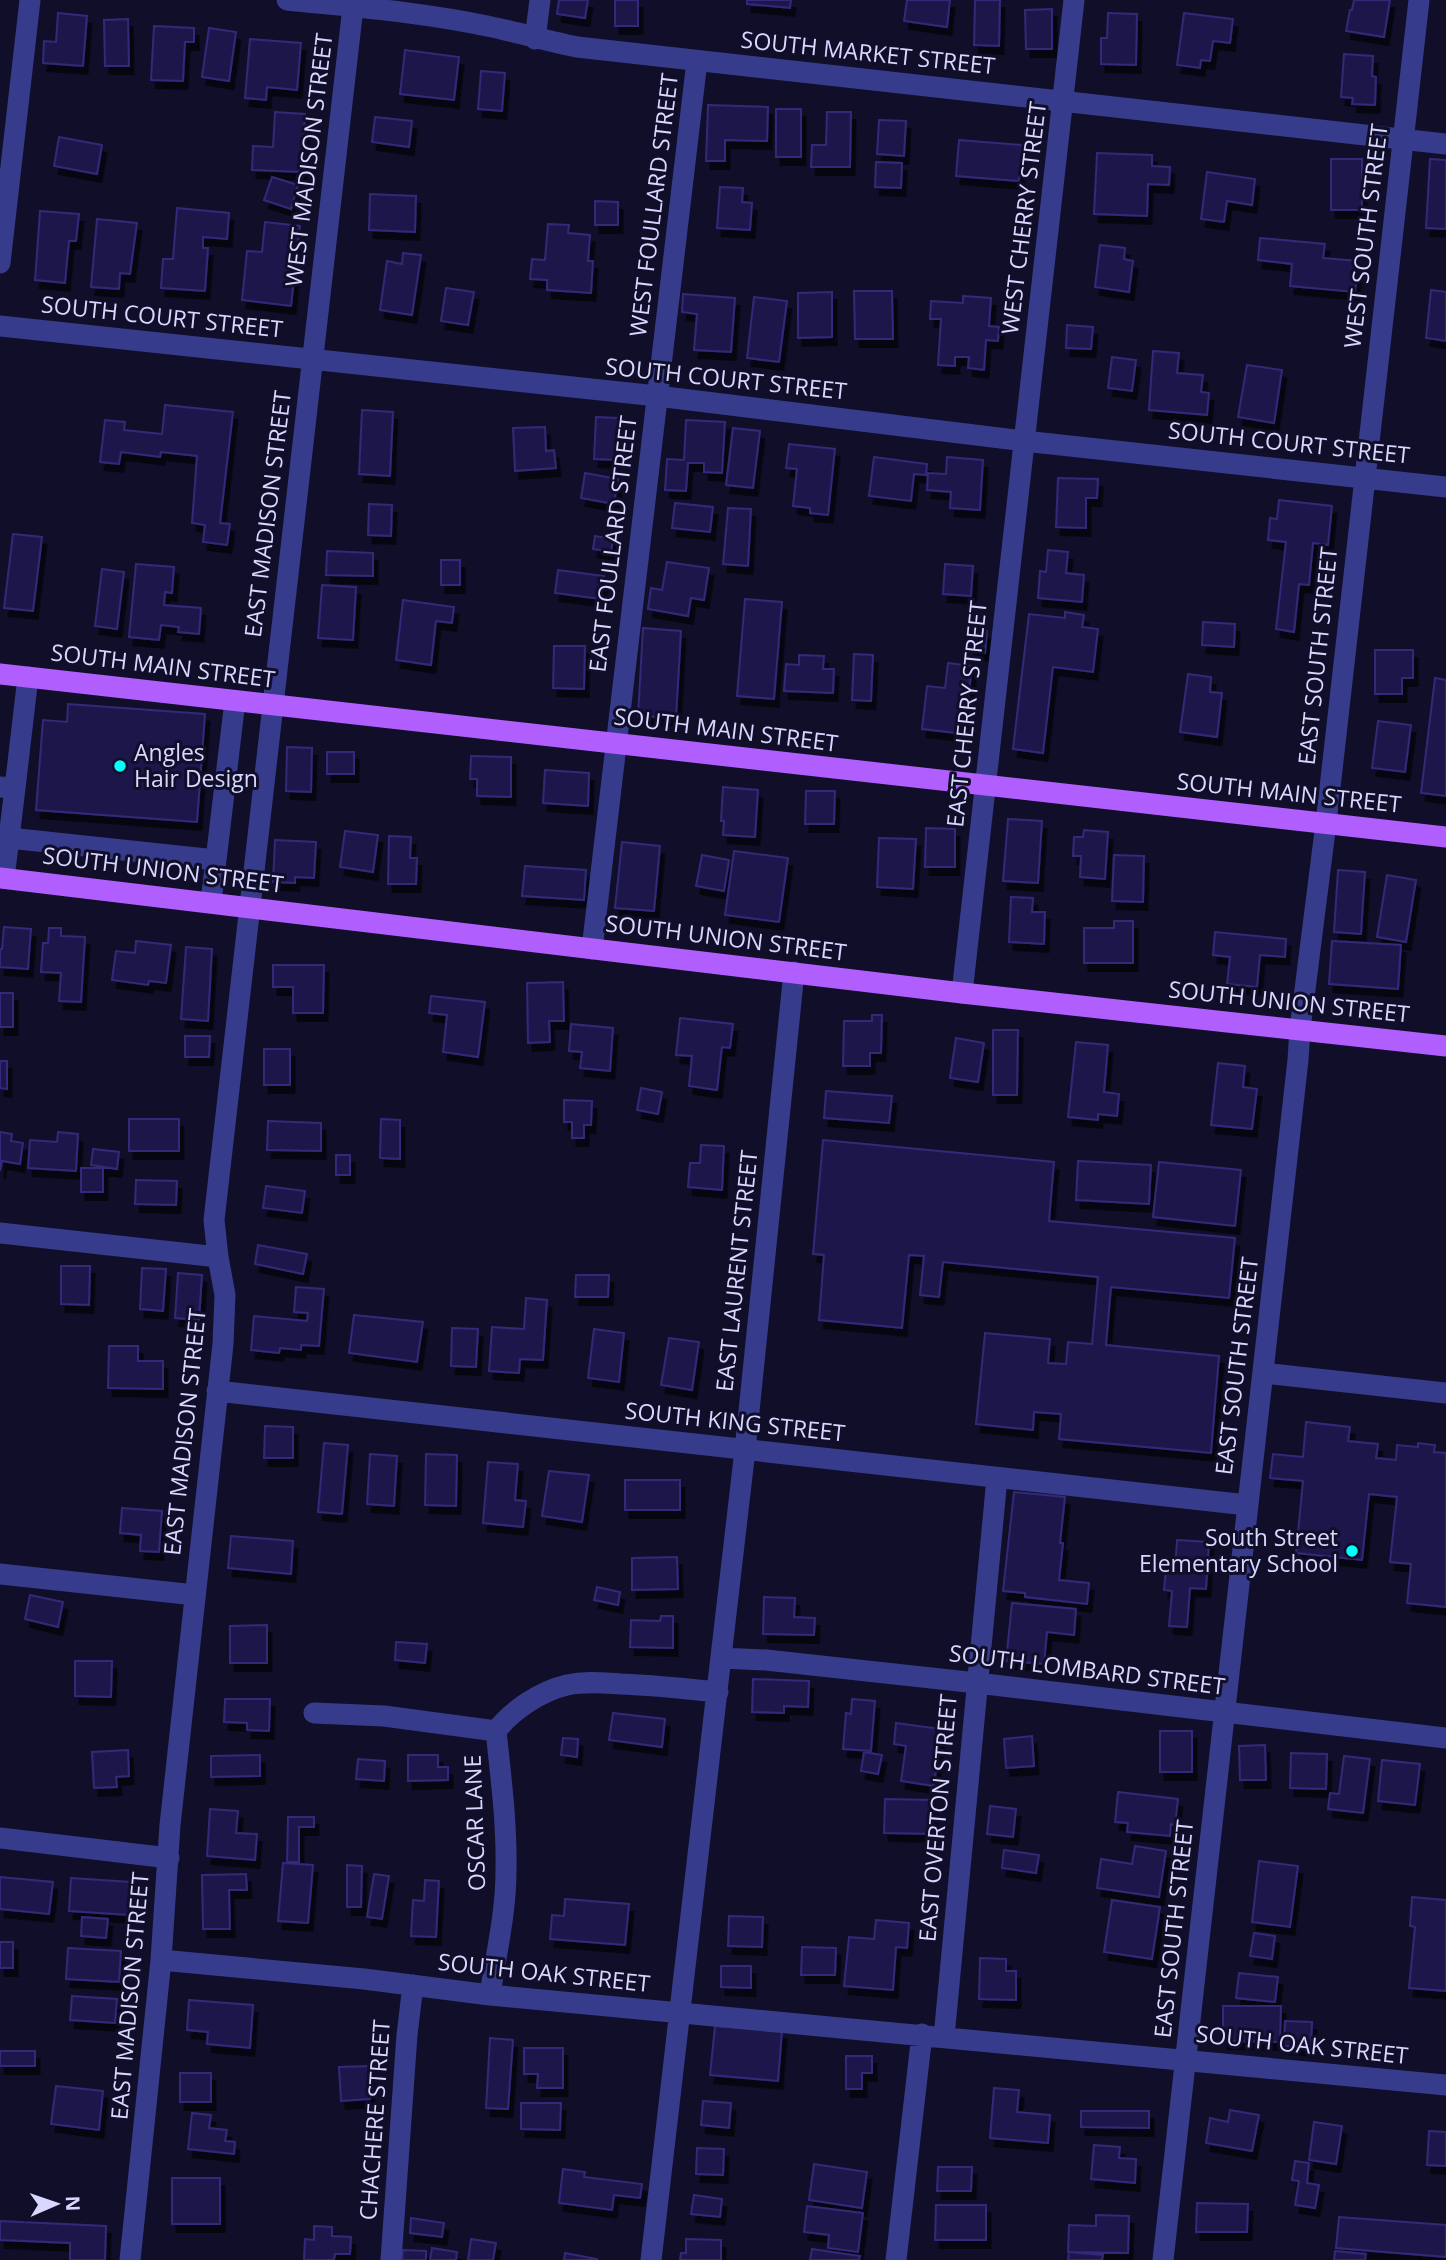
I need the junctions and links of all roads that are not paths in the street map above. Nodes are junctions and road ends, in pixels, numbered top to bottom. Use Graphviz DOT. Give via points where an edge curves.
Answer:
graph roads {
  1 [pos="30,0"];
  2 [pos="287,0"];
  3 [pos="540,0"];
  4 [pos="1074,0"];
  5 [pos="1419,0"];
  6 [pos="353,7"];
  7 [pos="415,7"];
  8 [pos="535,39"];
  9 [pos="697,61"];
  10 [pos="1063,101"];
  11 [pos="1404,139"];
  12 [pos="1446,144"];
  13 [pos="0,263"];
  14 [pos="0,327"];
  15 [pos="312,360"];
  16 [pos="657,396"];
  17 [pos="1024,441"];
  18 [pos="1364,478"];
  19 [pos="1446,486"];
  20 [pos="0,674"];
  21 [pos="28,677"];
  22 [pos="235,701"];
  23 [pos="273,705"];
  24 [pos="615,744"];
  25 [pos="986,784"];
  26 [pos="8,788"];
  27 [pos="1326,823"];
  28 [pos="1446,837"];
  29 [pos="9,838"];
  30 [pos="216,860"];
  31 [pos="2,878"];
  32 [pos="211,902"];
  33 [pos="250,907"];
  34 [pos="592,949"];
  35 [pos="794,972"];
  36 [pos="962,993"];
  37 [pos="1300,1029"];
  38 [pos="1446,1046"];
  39 [pos="0,1233"];
  40 [pos="218,1258"];
  41 [pos="1263,1373"];
  42 [pos="218,1391"];
  43 [pos="1446,1394"];
  44 [pos="745,1450"];
  45 [pos="997,1478"];
  46 [pos="1247,1505"];
  47 [pos="0,1574"];
  48 [pos="195,1595"];
  49 [pos="721,1658"];
  50 [pos="977,1683"];
  51 [pos="718,1692"];
  52 [pos="314,1713"];
  53 [pos="1224,1713"];
  54 [pos="496,1731"];
  55 [pos="1446,1738"];
  56 [pos="0,1838"];
  57 [pos="169,1858"];
  58 [pos="161,1960"];
  59 [pos="413,1985"];
  60 [pos="490,1995"];
  61 [pos="680,2012"];
  62 [pos="922,2035"];
  63 [pos="944,2037"];
  64 [pos="1186,2060"];
  65 [pos="1446,2085"];
  66 [pos="130,2260"];
  67 [pos="391,2260"];
  68 [pos="651,2260"];
  69 [pos="896,2260"];
  70 [pos="1163,2260"];
  1 -- 13 [label="street"];
  2 -- 6 [label="street, SOUTH MARKET STREET"];
  3 -- 8 [label="street"];
  4 -- 10 [label="street, WEST CHERRY STREET"];
  5 -- 11 [label="street, WEST SOUTH STREET"];
  6 -- 7 [label="street, SOUTH MARKET STREET"];
  6 -- 15 [label="street, WEST MADISON STREET"];
  7 -- 8 [label="street, SOUTH MARKET STREET"];
  8 -- 9 [label="street, SOUTH MARKET STREET"];
  9 -- 10 [label="street, SOUTH MARKET STREET"];
  9 -- 16 [label="street, WEST FOULLARD STREET"];
  10 -- 11 [label="street, SOUTH MARKET STREET"];
  10 -- 17 [label="street, WEST CHERRY STREET"];
  11 -- 12 [label="street, SOUTH MARKET STREET"];
  11 -- 18 [label="street, WEST SOUTH STREET"];
  14 -- 15 [label="street, SOUTH COURT STREET"];
  15 -- 16 [label="street, SOUTH COURT STREET"];
  15 -- 23 [label="street, EAST MADISON STREET"];
  16 -- 17 [label="street, SOUTH COURT STREET"];
  16 -- 24 [label="street, EAST FOULLARD STREET"];
  17 -- 18 [label="street, SOUTH COURT STREET"];
  17 -- 25 [label="street, EAST CHERRY STREET"];
  18 -- 19 [label="street, SOUTH COURT STREET"];
  18 -- 27 [label="street, EAST SOUTH STREET"];
  20 -- 21 [label="main road, SOUTH MAIN STREET"];
  21 -- 22 [label="main road, SOUTH MAIN STREET"];
  21 -- 26 [label="street"];
  22 -- 23 [label="main road, SOUTH MAIN STREET"];
  22 -- 30 [label="street"];
  23 -- 24 [label="main road, SOUTH MAIN STREET"];
  23 -- 33 [label="street, EAST MADISON STREET"];
  24 -- 25 [label="main road, SOUTH MAIN STREET"];
  24 -- 34 [label="street, EAST FOULLARD STREET"];
  25 -- 27 [label="main road, SOUTH MAIN STREET"];
  25 -- 36 [label="street, EAST CHERRY STREET"];
  26 -- 29 [label="street"];
  27 -- 28 [label="main road, SOUTH MAIN STREET"];
  27 -- 37 [label="street, EAST SOUTH STREET"];
  29 -- 30 [label="street"];
  29 -- 31 [label="street"];
  30 -- 32 [label="street"];
  31 -- 32 [label="main road, SOUTH UNION STREET"];
  32 -- 33 [label="main road, SOUTH UNION STREET"];
  33 -- 34 [label="main road, SOUTH UNION STREET"];
  33 -- 40 [label="street, EAST MADISON STREET" via="214,1220"];
  34 -- 35 [label="main road, SOUTH UNION STREET"];
  35 -- 36 [label="main road, SOUTH UNION STREET"];
  35 -- 44 [label="street, EAST LAURENT STREET"];
  36 -- 37 [label="main road, SOUTH UNION STREET"];
  37 -- 38 [label="main road, SOUTH UNION STREET"];
  37 -- 41 [label="street, EAST SOUTH STREET"];
  39 -- 40 [label="street"];
  40 -- 42 [label="street, EAST MADISON STREET" via="225,1295"];
  41 -- 43 [label="street"];
  41 -- 46 [label="street, EAST SOUTH STREET"];
  42 -- 44 [label="street, SOUTH KING STREET"];
  42 -- 48 [label="street, EAST MADISON STREET"];
  44 -- 45 [label="street, SOUTH KING STREET"];
  44 -- 49 [label="street, EAST LAURENT STREET"];
  45 -- 46 [label="street, SOUTH KING STREET"];
  45 -- 50 [label="street, EAST OVERTON STREET"];
  46 -- 53 [label="street, EAST SOUTH STREET"];
  47 -- 48 [label="street"];
  48 -- 57 [label="street, EAST MADISON STREET"];
  49 -- 50 [label="street, SOUTH LOMBARD STREET"];
  49 -- 51 [label="street, EAST LAURENT STREET"];
  50 -- 53 [label="street, SOUTH LOMBARD STREET"];
  50 -- 63 [label="street, EAST OVERTON STREET"];
  51 -- 54 [label="street" via="604,1683 567,1685 523,1707"];
  51 -- 61 [label="street"];
  52 -- 54 [label="street" via="384,1716"];
  53 -- 55 [label="street, SOUTH LOMBARD STREET"];
  53 -- 64 [label="street, EAST SOUTH STREET"];
  54 -- 60 [label="street, OSCAR LANE" via="506,1872"];
  56 -- 57 [label="street"];
  57 -- 58 [label="street, EAST MADISON STREET"];
  58 -- 59 [label="street, SOUTH OAK STREET"];
  58 -- 66 [label="street, EAST MADISON STREET"];
  59 -- 60 [label="street, SOUTH OAK STREET"];
  59 -- 67 [label="street, CHACHERE STREET"];
  60 -- 61 [label="street, SOUTH OAK STREET"];
  61 -- 62 [label="street, SOUTH OAK STREET"];
  61 -- 68 [label="street"];
  62 -- 63 [label="street, SOUTH OAK STREET"];
  62 -- 69 [label="street"];
  63 -- 64 [label="street, SOUTH OAK STREET"];
  64 -- 65 [label="street, SOUTH OAK STREET"];
  64 -- 70 [label="street, EAST SOUTH STREET"];
}
